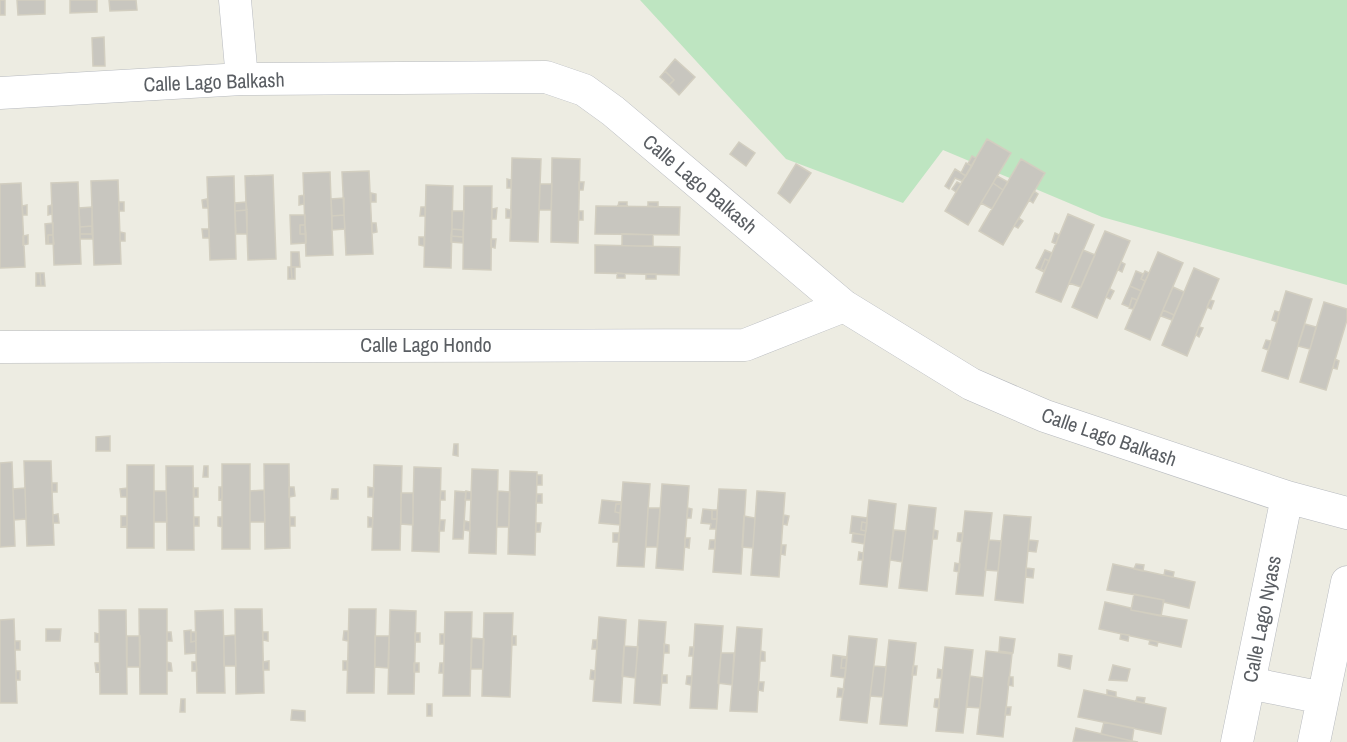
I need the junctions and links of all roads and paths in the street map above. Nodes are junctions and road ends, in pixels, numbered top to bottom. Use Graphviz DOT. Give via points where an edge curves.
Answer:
graph roads {
  1 [pos="235,0"];
  2 [pos="242,79"];
  3 [pos="0,93"];
  4 [pos="844,306"];
  5 [pos="0,346"];
  6 [pos="1287,497"];
  7 [pos="1347,513"];
  8 [pos="1347,582"];
  9 [pos="1249,683"];
  10 [pos="1323,698"];
  11 [pos="1237,742"];
  12 [pos="1314,742"];
  1 -- 2 [label="street"];
  2 -- 3 [label="street, Calle Lago Balkash"];
  2 -- 4 [label="street, Calle Lago Balkash" via="546,77 584,90"];
  4 -- 5 [label="street, Calle Lago Hondo" via="745,345"];
  4 -- 6 [label="street, Calle Lago Balkash" via="971,384 1045,416"];
  6 -- 7 [label="street, Calle Lago Balkash"];
  6 -- 9 [label="street, Calle Lago Nyass"];
  8 -- 10 [label="street"];
  9 -- 10 [label="street"];
  9 -- 11 [label="street, Calle Lago Nyass"];
  10 -- 12 [label="street"];
}
